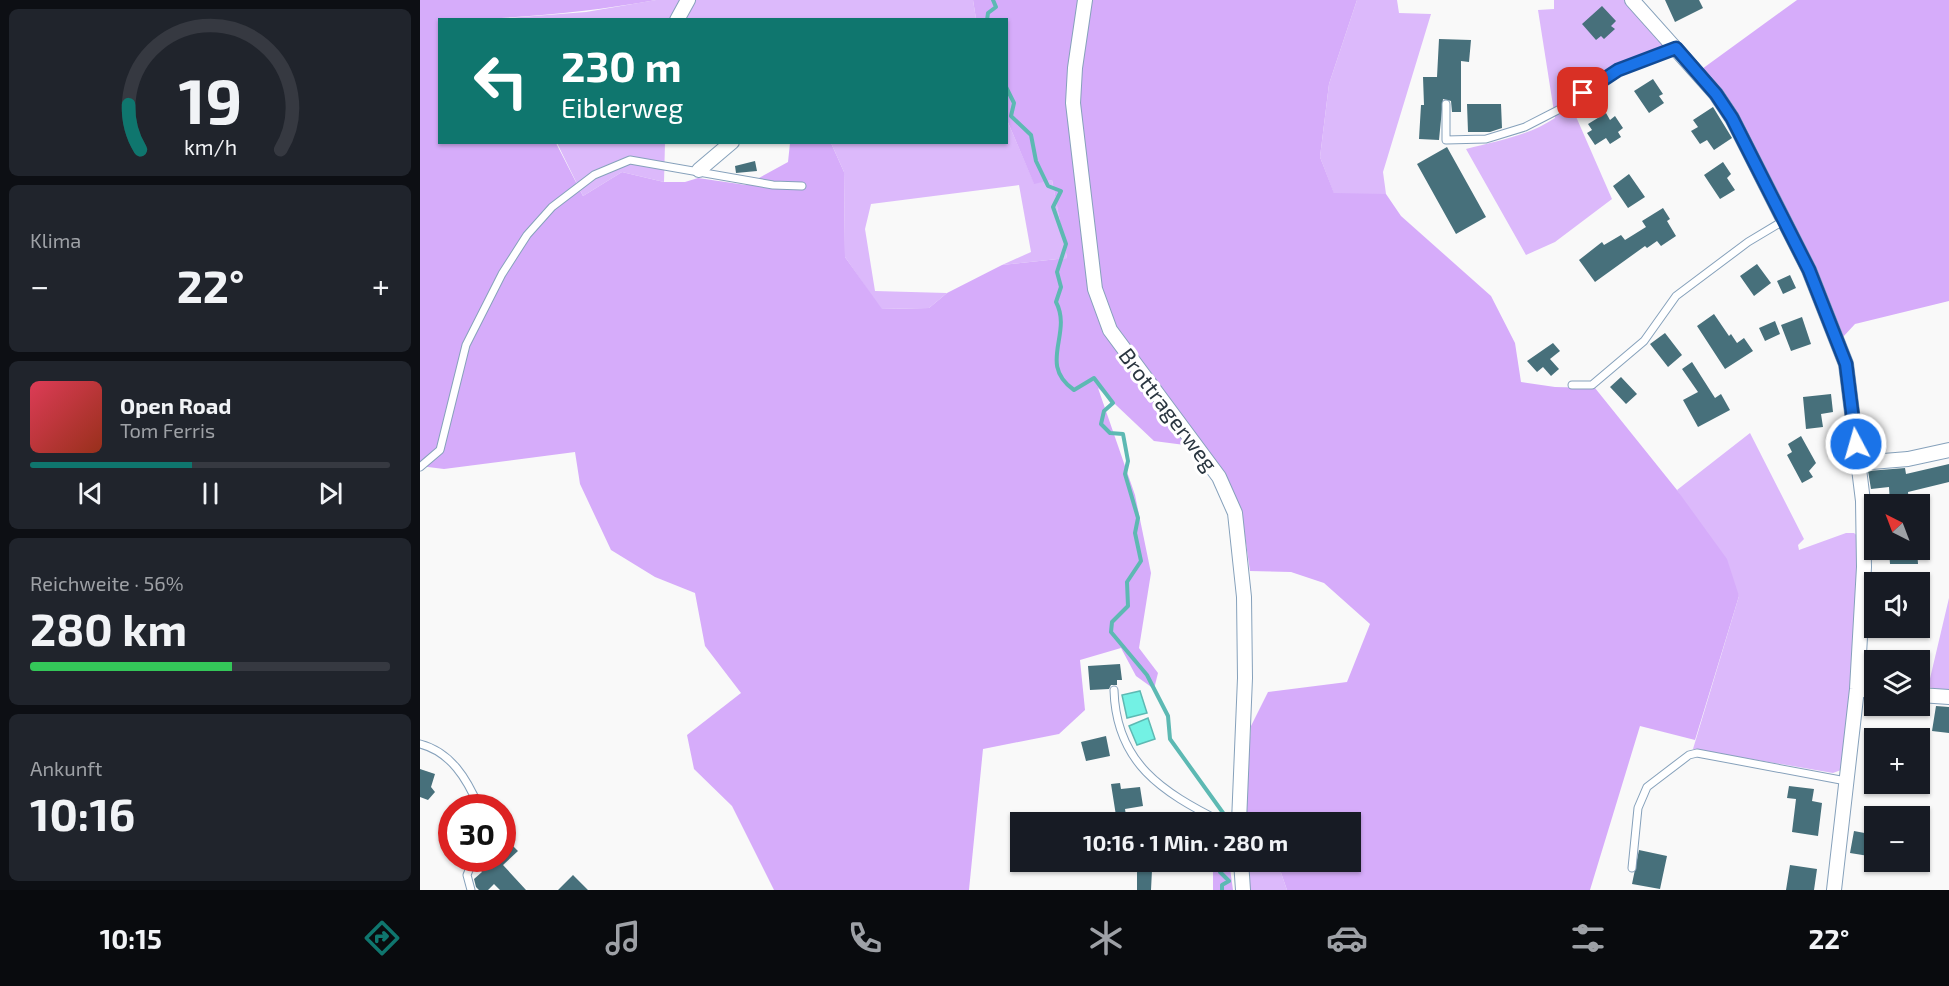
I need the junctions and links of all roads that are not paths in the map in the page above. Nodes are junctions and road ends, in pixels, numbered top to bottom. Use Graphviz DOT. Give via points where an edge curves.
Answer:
graph roads {
  1 [pos="687,0"];
  2 [pos="1085,0"];
  3 [pos="1635,1"];
  4 [pos="678,18"];
  5 [pos="1676,48"];
  6 [pos="1446,104"];
  7 [pos="730,144"];
  8 [pos="699,170"];
  9 [pos="802,186"];
  10 [pos="1783,221"];
  11 [pos="1572,385"];
  12 [pos="1949,450"];
  13 [pos="1859,463"];
  14 [pos="420,467"];
  15 [pos="1857,689"];
  16 [pos="1114,690"];
  17 [pos="1864,690"];
  18 [pos="1930,696"];
  19 [pos="1949,698"];
  20 [pos="420,744"];
  21 [pos="1846,781"];
  22 [pos="472,794"];
  23 [pos="1205,812"];
  24 [pos="1239,812"];
  25 [pos="1632,868"];
  26 [pos="468,872"];
  27 [pos="1242,872"];
  28 [pos="471,890"];
  29 [pos="1243,890"];
  30 [pos="1834,890"];
  1 -- 4 [label="street"];
  2 -- 24 [label="street, Brottragerweg" via="1073,103 1095,289 1102,312 1132,362 1219,477 1235,513 1244,597"];
  3 -- 5 [label="street"];
  5 -- 6 [label="lane" via="1618,70 1546,117 1508,134 1467,141 1446,140"];
  5 -- 10 [label="street" via="1732,118"];
  7 -- 8 [label="street"];
  8 -- 9 [label="lane" via="773,185"];
  8 -- 14 [label="lane" via="630,160 594,175 552,207 527,235 502,274 466,345 440,450"];
  10 -- 11 [label="lane" via="1676,296 1644,341 1592,385"];
  10 -- 13 [label="street" via="1838,339 1850,387"];
  12 -- 13 [label="street" via="1908,459"];
  13 -- 15 [label="street" via="1864,525"];
  15 -- 17 [label="street"];
  15 -- 21 [label="street"];
  16 -- 23 [label="lane" via="1115,714 1131,756 1175,795"];
  18 -- 19 [label="street"];
  20 -- 22 [label="lane" via="438,750 452,763"];
  21 -- 25 [label="lane" via="1697,753 1689,755 1647,787 1638,808"];
  21 -- 30 [label="street"];
  26 -- 28 [label="lane"];
  27 -- 29 [label="street"];
}
